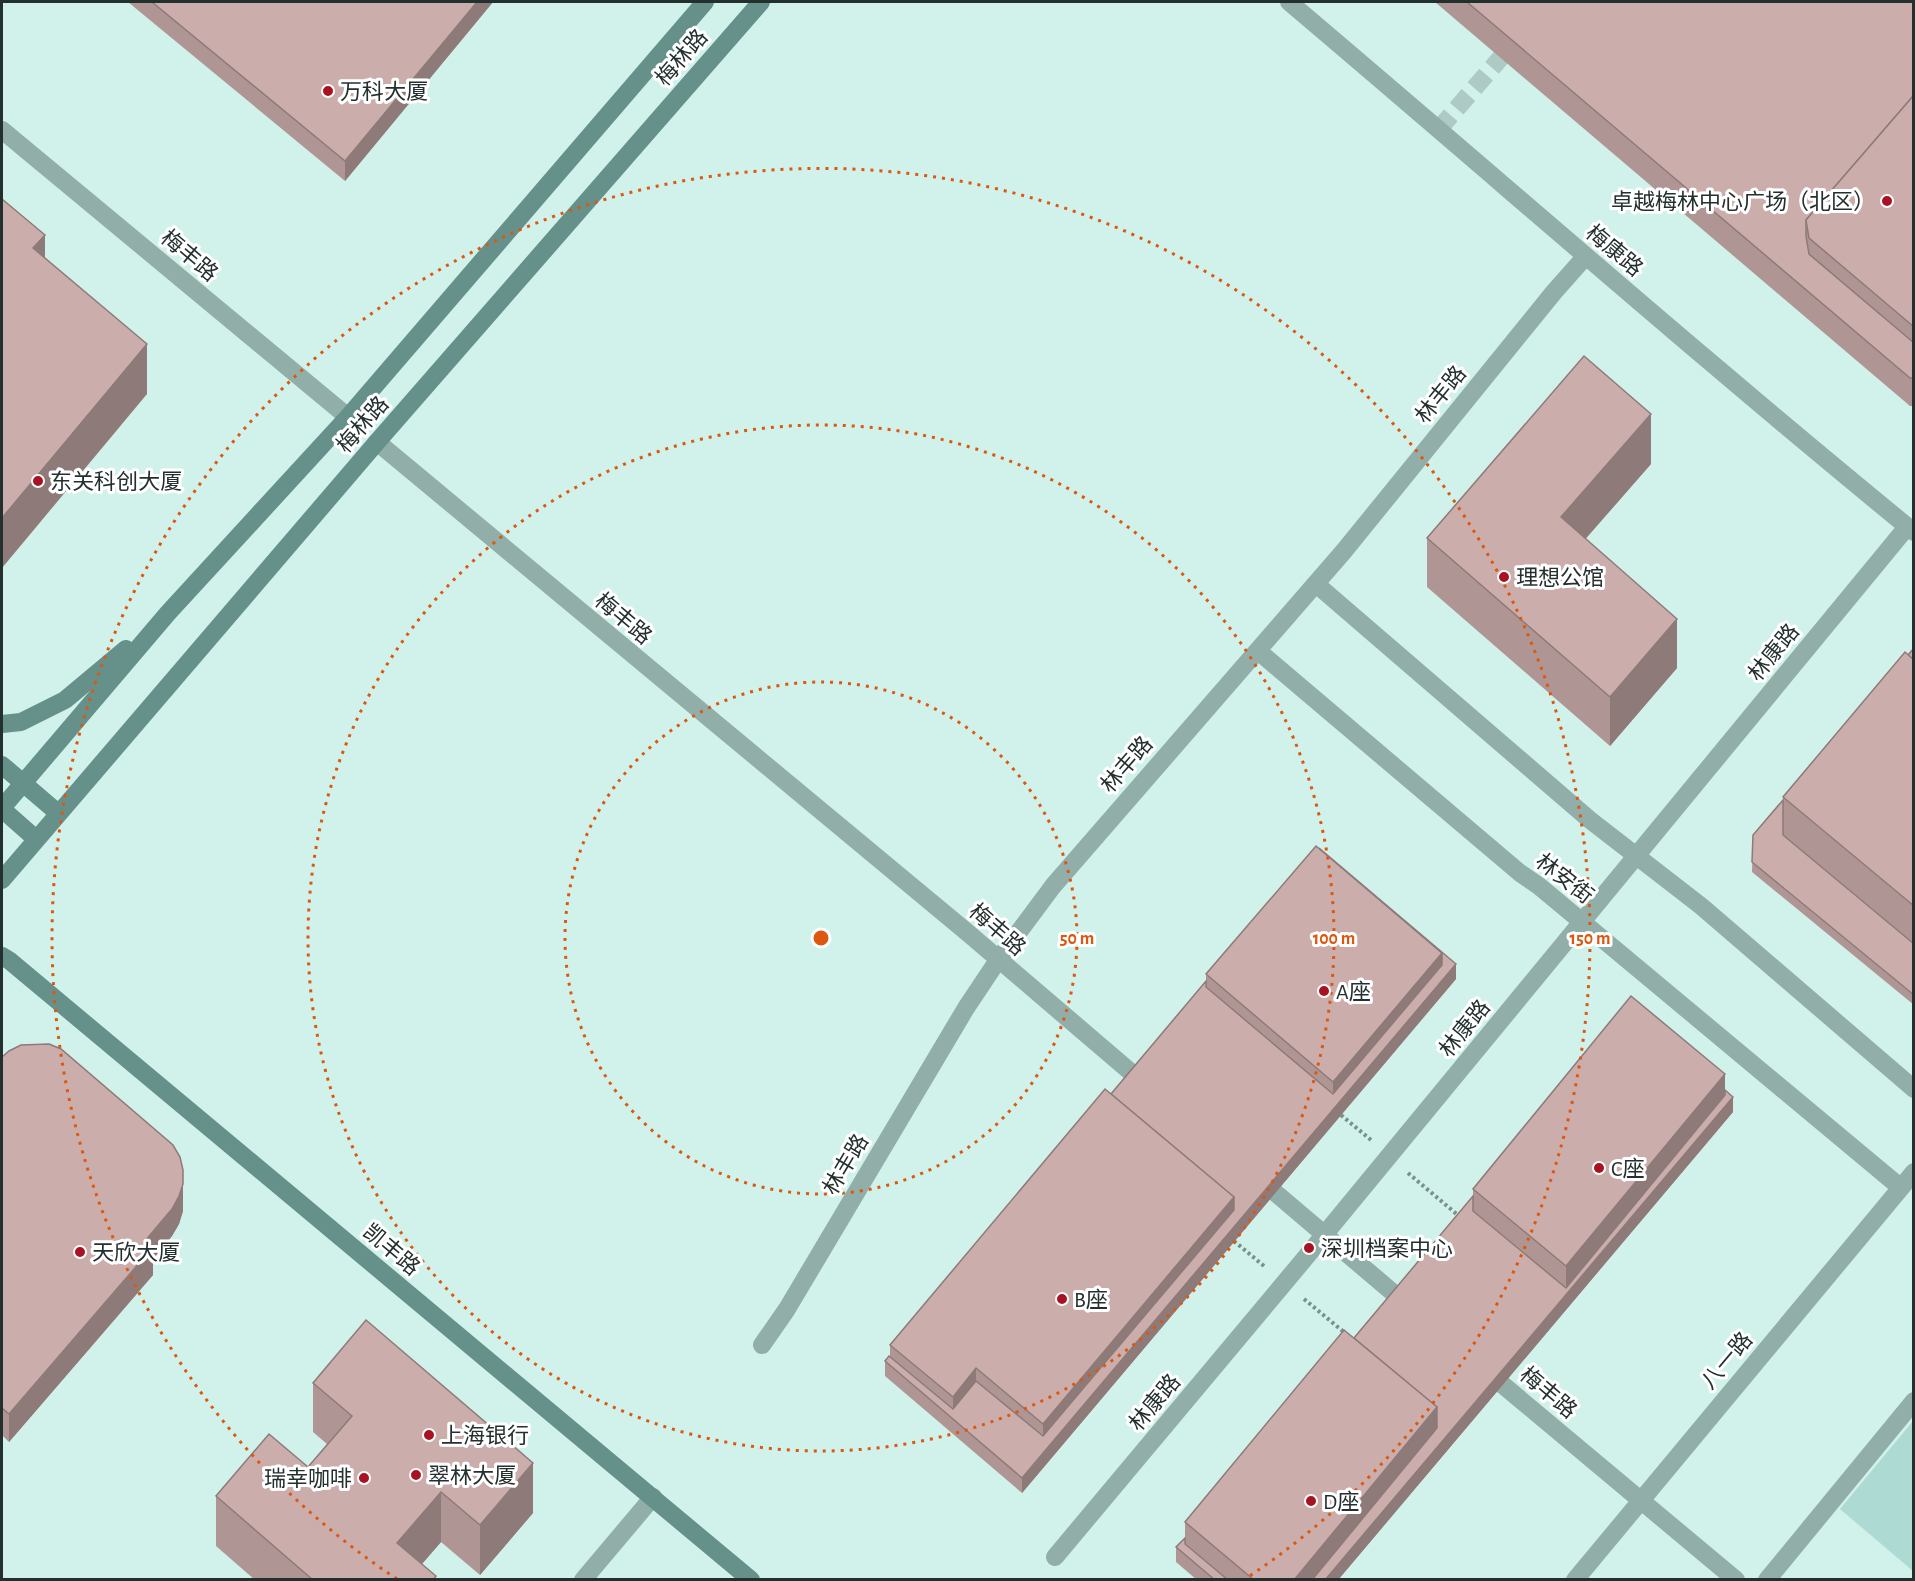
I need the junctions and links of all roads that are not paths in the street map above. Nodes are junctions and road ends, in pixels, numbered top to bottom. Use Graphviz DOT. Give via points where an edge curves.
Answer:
graph roads {
  1 [pos="705,2"];
  2 [pos="761,2"];
  3 [pos="1289,2"];
  4 [pos="2,130"];
  5 [pos="1585,257"];
  6 [pos="348,417"];
  7 [pos="377,442"];
  8 [pos="1910,529"];
  9 [pos="1316,584"];
  10 [pos="168,613"];
  11 [pos="1258,651"];
  12 [pos="2,724"];
  13 [pos="2,765"];
  14 [pos="23,783"];
  15 [pos="2,808"];
  16 [pos="58,813"];
  17 [pos="36,839"];
  18 [pos="1636,856"];
  19 [pos="2,879"];
  20 [pos="1582,922"];
  21 [pos="2,956"];
  22 [pos="998,960"];
  23 [pos="1914,1089"];
  24 [pos="1157,1094"];
  25 [pos="1248,1171"];
  26 [pos="1914,1172"];
  27 [pos="1900,1187"];
  28 [pos="1324,1234"];
  29 [pos="1425,1320"];
  30 [pos="762,1345"];
  31 [pos="1470,1357"];
  32 [pos="1914,1401"];
  33 [pos="653,1497"];
  34 [pos="1641,1501"];
  35 [pos="1055,1557"];
  36 [pos="583,1580"];
  37 [pos="751,1580"];
  38 [pos="1575,1580"];
  39 [pos="1736,1580"];
  40 [pos="1767,1580"];
  1 -- 6 [label="main road, 梅林路"];
  2 -- 7 [label="main road, 梅林路"];
  3 -- 5 [label="street, 梅康路"];
  4 -- 6 [label="street, 梅丰路"];
  5 -- 8 [label="street, 梅康路"];
  5 -- 9 [label="street, 林丰路"];
  6 -- 10 [label="main road, 梅林路"];
  7 -- 16 [label="main road, 梅林路"];
  7 -- 22 [label="street, 梅丰路"];
  8 -- 18 [label="street, 林康路"];
  9 -- 11 [label="street, 林丰路"];
  9 -- 18 [label="street"];
  10 -- 12 [label="main road" via="65,700 21,722"];
  10 -- 14 [label="main road, 梅林路"];
  11 -- 20 [label="street, 林安街"];
  11 -- 22 [label="street, 林丰路" via="1053,886"];
  13 -- 14 [label="main road"];
  14 -- 15 [label="main road, 梅林路"];
  14 -- 16 [label="main road"];
  15 -- 17 [label="main road"];
  16 -- 17 [label="main road, 梅林路"];
  17 -- 19 [label="main road, 梅林路"];
  18 -- 20 [label="street, 林康路"];
  18 -- 23 [label="street" via="1701,906"];
  20 -- 27 [label="street, 林安街"];
  20 -- 28 [label="street, 林康路"];
  21 -- 33 [label="main road, 凯丰路"];
  22 -- 24 [label="street, 梅丰路"];
  22 -- 30 [label="street, 林丰路"];
  25 -- 28 [label="street"];
  26 -- 27 [label="street, 八一路"];
  27 -- 34 [label="street, 八一路"];
  28 -- 29 [label="street"];
  28 -- 35 [label="street, 林康路"];
  31 -- 34 [label="street, 梅丰路"];
  32 -- 40 [label="street"];
  33 -- 36 [label="street"];
  33 -- 37 [label="main road, 凯丰路"];
  34 -- 38 [label="street, 八一路"];
  34 -- 39 [label="street, 梅丰路"];
}
